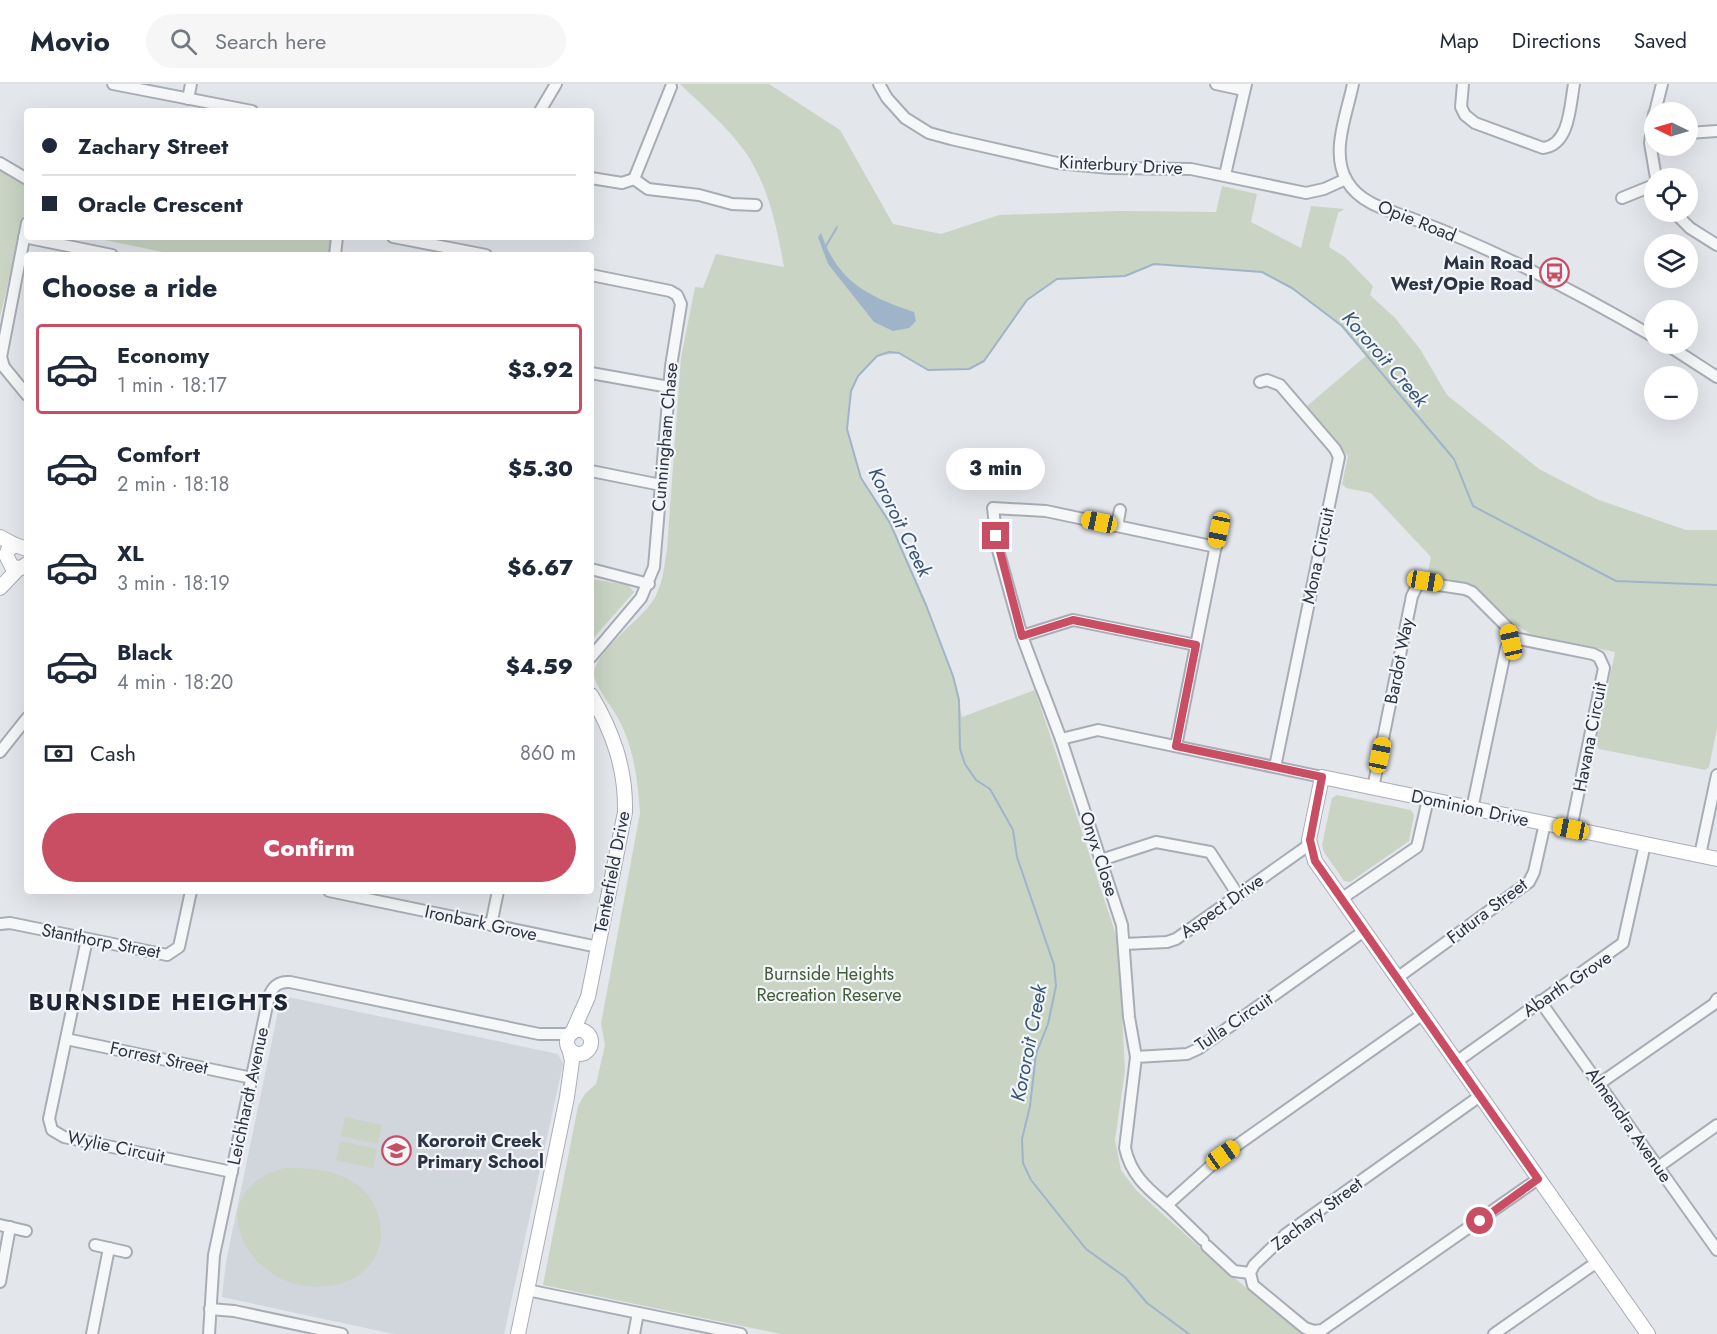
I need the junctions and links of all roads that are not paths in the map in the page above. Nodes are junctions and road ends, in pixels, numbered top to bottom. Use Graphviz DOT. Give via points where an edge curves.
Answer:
graph roads {
  1 [pos="113,84"];
  2 [pos="191,84"];
  3 [pos="556,84"];
  4 [pos="879,84"];
  5 [pos="1216,84"];
  6 [pos="1353,84"];
  7 [pos="1463,84"];
  8 [pos="1574,84"];
  9 [pos="1662,84"];
  10 [pos="671,87"];
  11 [pos="1245,87"];
  12 [pos="188,99"];
  13 [pos="1658,102"];
  14 [pos="236,108"];
  15 [pos="542,108"];
  16 [pos="1717,131"];
  17 [pos="1698,132"];
  18 [pos="0,163"];
  19 [pos="1225,175"];
  20 [pos="24,177"];
  21 [pos="594,178"];
  22 [pos="634,179"];
  23 [pos="1346,179"];
  24 [pos="1644,189"];
  25 [pos="1622,198"];
  26 [pos="756,205"];
  27 [pos="1684,222"];
  28 [pos="24,237"];
  29 [pos="39,240"];
  30 [pos="408,240"];
  31 [pos="1717,245"];
  32 [pos="97,252"];
  33 [pos="470,252"];
  34 [pos="594,276"];
  35 [pos="1644,331"];
  36 [pos="1681,354"];
  37 [pos="594,374"];
  38 [pos="1717,377"];
  39 [pos="1260,382"];
  40 [pos="669,387"];
  41 [pos="24,391"];
  42 [pos="594,472"];
  43 [pos="662,485"];
  44 [pos="1120,510"];
  45 [pos="1117,526"];
  46 [pos="1219,530"];
  47 [pos="0,537"];
  48 [pos="1216,547"];
  49 [pos="14,548"];
  50 [pos="24,568"];
  51 [pos="594,570"];
  52 [pos="0,572"];
  53 [pos="649,584"];
  54 [pos="0,588"];
  55 [pos="1022,636"];
  56 [pos="1511,642"];
  57 [pos="1196,645"];
  58 [pos="594,652"];
  59 [pos="596,709"];
  60 [pos="24,722"];
  61 [pos="1061,738"];
  62 [pos="1176,746"];
  63 [pos="0,752"];
  64 [pos="1275,767"];
  65 [pos="1717,775"];
  66 [pos="1322,777"];
  67 [pos="1373,788"];
  68 [pos="1428,800"];
  69 [pos="1472,808"];
  70 [pos="1545,824"];
  71 [pos="1571,829"];
  72 [pos="1310,840"];
  73 [pos="1645,844"];
  74 [pos="1700,855"];
  75 [pos="1717,859"];
  76 [pos="1101,860"];
  77 [pos="190,894"];
  78 [pos="358,894"];
  79 [pos="497,894"];
  80 [pos="1238,895"];
  81 [pos="386,897"];
  82 [pos="1341,899"];
  83 [pos="0,924"];
  84 [pos="491,925"];
  85 [pos="1364,931"];
  86 [pos="87,939"];
  87 [pos="1124,944"];
  88 [pos="598,947"];
  89 [pos="1397,978"];
  90 [pos="588,997"];
  91 [pos="1717,999"];
  92 [pos="1540,1001"];
  93 [pos="1423,1014"];
  94 [pos="589,1035"];
  95 [pos="66,1039"];
  96 [pos="570,1040"];
  97 [pos="588,1051"];
  98 [pos="1136,1057"];
  99 [pos="1456,1062"];
  100 [pos="252,1078"];
  101 [pos="1599,1084"];
  102 [pos="1480,1096"];
  103 [pos="567,1097"];
  104 [pos="1717,1125"];
  105 [pos="1658,1167"];
  106 [pos="232,1172"];
  107 [pos="1538,1179"];
  108 [pos="1167,1205"];
  109 [pos="5,1226"];
  110 [pos="26,1231"];
  111 [pos="95,1245"];
  112 [pos="110,1248"];
  113 [pos="1717,1250"];
  114 [pos="126,1252"];
  115 [pos="1597,1262"];
  116 [pos="1250,1273"];
  117 [pos="0,1282"];
  118 [pos="527,1290"];
  119 [pos="210,1309"];
  120 [pos="638,1313"];
  121 [pos="92,1334"];
  122 [pos="209,1334"];
  123 [pos="342,1334"];
  124 [pos="518,1334"];
  125 [pos="634,1334"];
  126 [pos="741,1334"];
  127 [pos="1494,1334"];
  128 [pos="1648,1334"];
  1 -- 12 [label="street"];
  2 -- 12 [label="street"];
  3 -- 15 [label="street"];
  4 -- 19 [label="street, Kinterbury Drive" via="905,118 938,136 1074,165 1191,169"];
  5 -- 11 [label="street"];
  6 -- 23 [label="street" via="1340,148 1340,165"];
  7 -- 8 [label="street" via="1460,104 1469,119 1543,148 1554,145 1563,134"];
  9 -- 13 [label="street"];
  10 -- 22 [label="street"];
  11 -- 19 [label="street"];
  12 -- 14 [label="street"];
  16 -- 17 [label="street"];
  18 -- 20 [label="street"];
  19 -- 23 [label="street, Kinterbury Drive" via="1306,193"];
  21 -- 22 [label="street" via="622,183"];
  22 -- 26 [label="street" via="648,189"];
  23 -- 35 [label="street, Opie Road" via="1356,193 1370,202 1527,267"];
  24 -- 25 [label="street"];
  27 -- 31 [label="street"];
  28 -- 41 [label="street" via="1,357 4,367"];
  29 -- 32 [label="street"];
  30 -- 33 [label="street"];
  34 -- 40 [label="street, Cunningham Chase" via="677,295 681,309"];
  36 -- 38 [label="street"];
  37 -- 40 [label="street"];
  39 -- 64 [label="street, Mona Circuit" via="1267,380 1280,385 1339,457"];
  40 -- 43 [label="street, Cunningham Chase"];
  42 -- 43 [label="street"];
  43 -- 53 [label="street, Cunningham Chase" via="657,547"];
  44 -- 45 [label="street"];
  45 -- 48 [label="street"];
  45 -- 55 [label="street, Onyx Close" via="995,504 998,550"];
  46 -- 48 [label="street"];
  47 -- 49 [label="street"];
  48 -- 57 [label="street"];
  49 -- 50 [label="street" via="9,564"];
  49 -- 52 [label="street"];
  50 -- 54 [label="street"];
  51 -- 53 [label="street"];
  53 -- 58 [label="street, Cunningham Chase" via="637,604"];
  55 -- 57 [label="street" via="1073,620"];
  55 -- 61 [label="street, Onyx Close"];
  56 -- 67 [label="street, Bardot Way" via="1508,628 1472,592 1419,582 1412,596"];
  56 -- 69 [label="street" via="1506,648"];
  56 -- 71 [label="street, Havana Circuit" via="1519,639 1593,654 1602,661 1604,668"];
  57 -- 62 [label="street"];
  59 -- 88 [label="street, Tenterfield Drive" via="619,754 626,796 624,826"];
  60 -- 63 [label="street"];
  61 -- 62 [label="street, Dominion Drive" via="1098,730"];
  61 -- 76 [label="street, Onyx Close"];
  62 -- 64 [label="street, Dominion Drive"];
  64 -- 66 [label="street, Dominion Drive"];
  65 -- 74 [label="street"];
  66 -- 67 [label="street, Dominion Drive"];
  66 -- 72 [label="street"];
  67 -- 68 [label="street, Dominion Drive"];
  68 -- 69 [label="street, Dominion Drive"];
  68 -- 82 [label="street" via="1417,847"];
  69 -- 70 [label="street, Dominion Drive"];
  70 -- 71 [label="street, Dominion Drive"];
  70 -- 89 [label="street, Futura Street" via="1529,882"];
  71 -- 73 [label="street, Dominion Drive"];
  72 -- 80 [label="street, Aspect Drive" via="1306,847"];
  72 -- 82 [label="street" via="1315,861"];
  73 -- 74 [label="street, Dominion Drive"];
  73 -- 92 [label="street, Abarth Grove" via="1623,943"];
  74 -- 75 [label="street, Dominion Drive"];
  76 -- 80 [label="street" via="1156,842 1210,852"];
  76 -- 87 [label="street, Onyx Close" via="1122,925"];
  77 -- 86 [label="street, Stanthorp Street" via="180,942 171,954"];
  78 -- 81 [label="street, Ironbark Grove"];
  79 -- 84 [label="street"];
  80 -- 87 [label="street, Aspect Drive" via="1176,939"];
  81 -- 84 [label="street, Ironbark Grove"];
  82 -- 85 [label="street"];
  83 -- 86 [label="street, Stanthorp Street" via="10,922"];
  84 -- 88 [label="street, Ironbark Grove"];
  85 -- 89 [label="street"];
  85 -- 98 [label="street, Tulla Circuit" via="1198,1049"];
  86 -- 95 [label="street, Wylie Circuit"];
  87 -- 98 [label="street, Onyx Close"];
  88 -- 90 [label="street, Tenterfield Drive"];
  89 -- 93 [label="street"];
  90 -- 94 [label="street, Tenterfield Drive"];
  90 -- 96 [label="street, Tenterfield Drive"];
  91 -- 101 [label="street"];
  92 -- 99 [label="street, Abarth Grove"];
  92 -- 101 [label="street, Almendra Avenue"];
  93 -- 99 [label="street"];
  93 -- 108 [label="street" via="1223,1155"];
  94 -- 96 [label="street" via="581,1030"];
  94 -- 97 [label="street"];
  95 -- 100 [label="street, Forrest Street"];
  95 -- 106 [label="street, Wylie Circuit" via="49,1119 54,1133"];
  96 -- 97 [label="street" via="578,1054"];
  96 -- 100 [label="street, Leichhardt Avenue" via="282,982 274,986 269,996"];
  96 -- 103 [label="street, Tenterfield Drive"];
  97 -- 103 [label="street, Tenterfield Drive"];
  98 -- 108 [label="street" via="1127,1155 1138,1180"];
  99 -- 102 [label="street"];
  100 -- 106 [label="street, Leichhardt Avenue"];
  101 -- 105 [label="street, Almendra Avenue"];
  102 -- 107 [label="street"];
  102 -- 116 [label="street, Zachary Street" via="1286,1234"];
  103 -- 118 [label="street, Tenterfield Drive"];
  104 -- 105 [label="street"];
  105 -- 113 [label="street, Almendra Avenue"];
  106 -- 119 [label="street, Leichhardt Avenue" via="214,1255"];
  107 -- 115 [label="street"];
  107 -- 116 [label="street" via="1322,1330 1305,1328 1258,1290"];
  108 -- 116 [label="street" via="1234,1271"];
  109 -- 110 [label="street"];
  109 -- 117 [label="street"];
  111 -- 112 [label="street"];
  112 -- 114 [label="street"];
  112 -- 121 [label="street"];
  115 -- 127 [label="street"];
  115 -- 128 [label="street"];
  118 -- 120 [label="street"];
  118 -- 124 [label="street, Tenterfield Drive"];
  119 -- 122 [label="street, Leichhardt Avenue"];
  119 -- 123 [label="street"];
  120 -- 125 [label="street"];
  120 -- 126 [label="street"];
}
